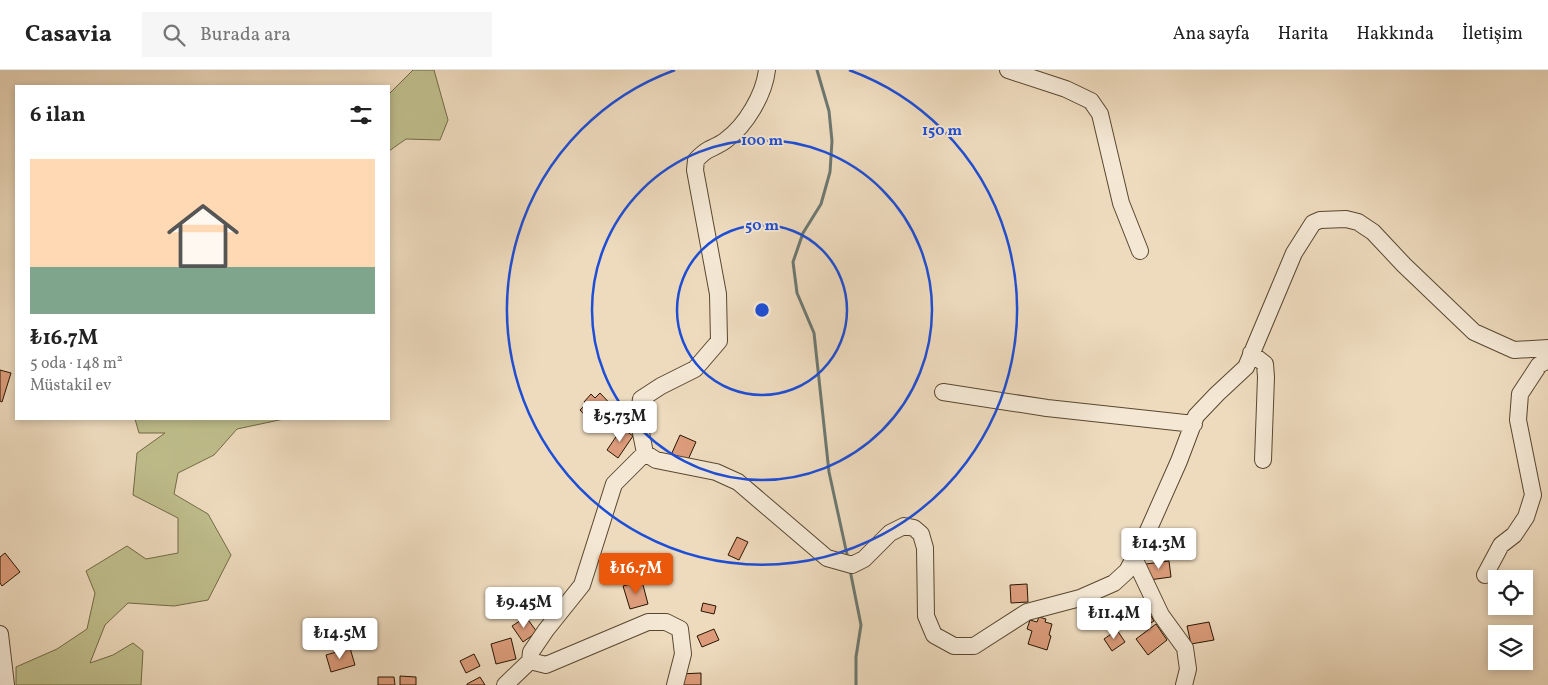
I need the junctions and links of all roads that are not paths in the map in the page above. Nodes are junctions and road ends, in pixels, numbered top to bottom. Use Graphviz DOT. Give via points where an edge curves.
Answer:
graph roads {
  1 [pos="767,70"];
  2 [pos="1008,70"];
  3 [pos="1140,251"];
  4 [pos="1548,348"];
  5 [pos="1252,353"];
  6 [pos="1548,360"];
  7 [pos="943,392"];
  8 [pos="1194,424"];
  9 [pos="645,453"];
  10 [pos="1262,460"];
  11 [pos="1134,558"];
  12 [pos="1485,575"];
  13 [pos="0,634"];
  14 [pos="530,661"];
  15 [pos="6,685"];
  16 [pos="506,685"];
  17 [pos="675,685"];
  18 [pos="1184,685"];
  1 -- 9 [label="street" via="757,103 739,127 726,141 696,160 695,170 718,294 719,341 695,369 641,399 638,418"];
  2 -- 3 [label="street" via="1091,101 1100,114 1121,203"];
  4 -- 5 [label="street" via="1514,350 1474,332 1374,232 1346,219 1313,223 1294,253"];
  5 -- 8 [label="street" via="1246,367 1196,416"];
  5 -- 10 [label="street" via="1265,364"];
  6 -- 12 [label="street" via="1539,365 1520,394 1518,420 1533,495 1526,516 1514,535 1501,545"];
  7 -- 8 [label="street" via="1047,408"];
  8 -- 11 [label="street"];
  9 -- 11 [label="street" via="656,460 716,472 738,482 827,558 852,565 864,559 890,533 904,526 914,528 921,534 925,548 926,616 934,634 954,646 974,646 1027,612 1080,598 1114,583 1127,571"];
  9 -- 14 [label="street" via="614,484 582,585 546,630 531,652"];
  11 -- 18 [label="street" via="1161,616 1185,648 1188,669"];
  13 -- 15 [label="street"];
  14 -- 16 [label="street"];
  14 -- 17 [label="street" via="546,665 648,622 666,622 680,629 683,654"];
}
